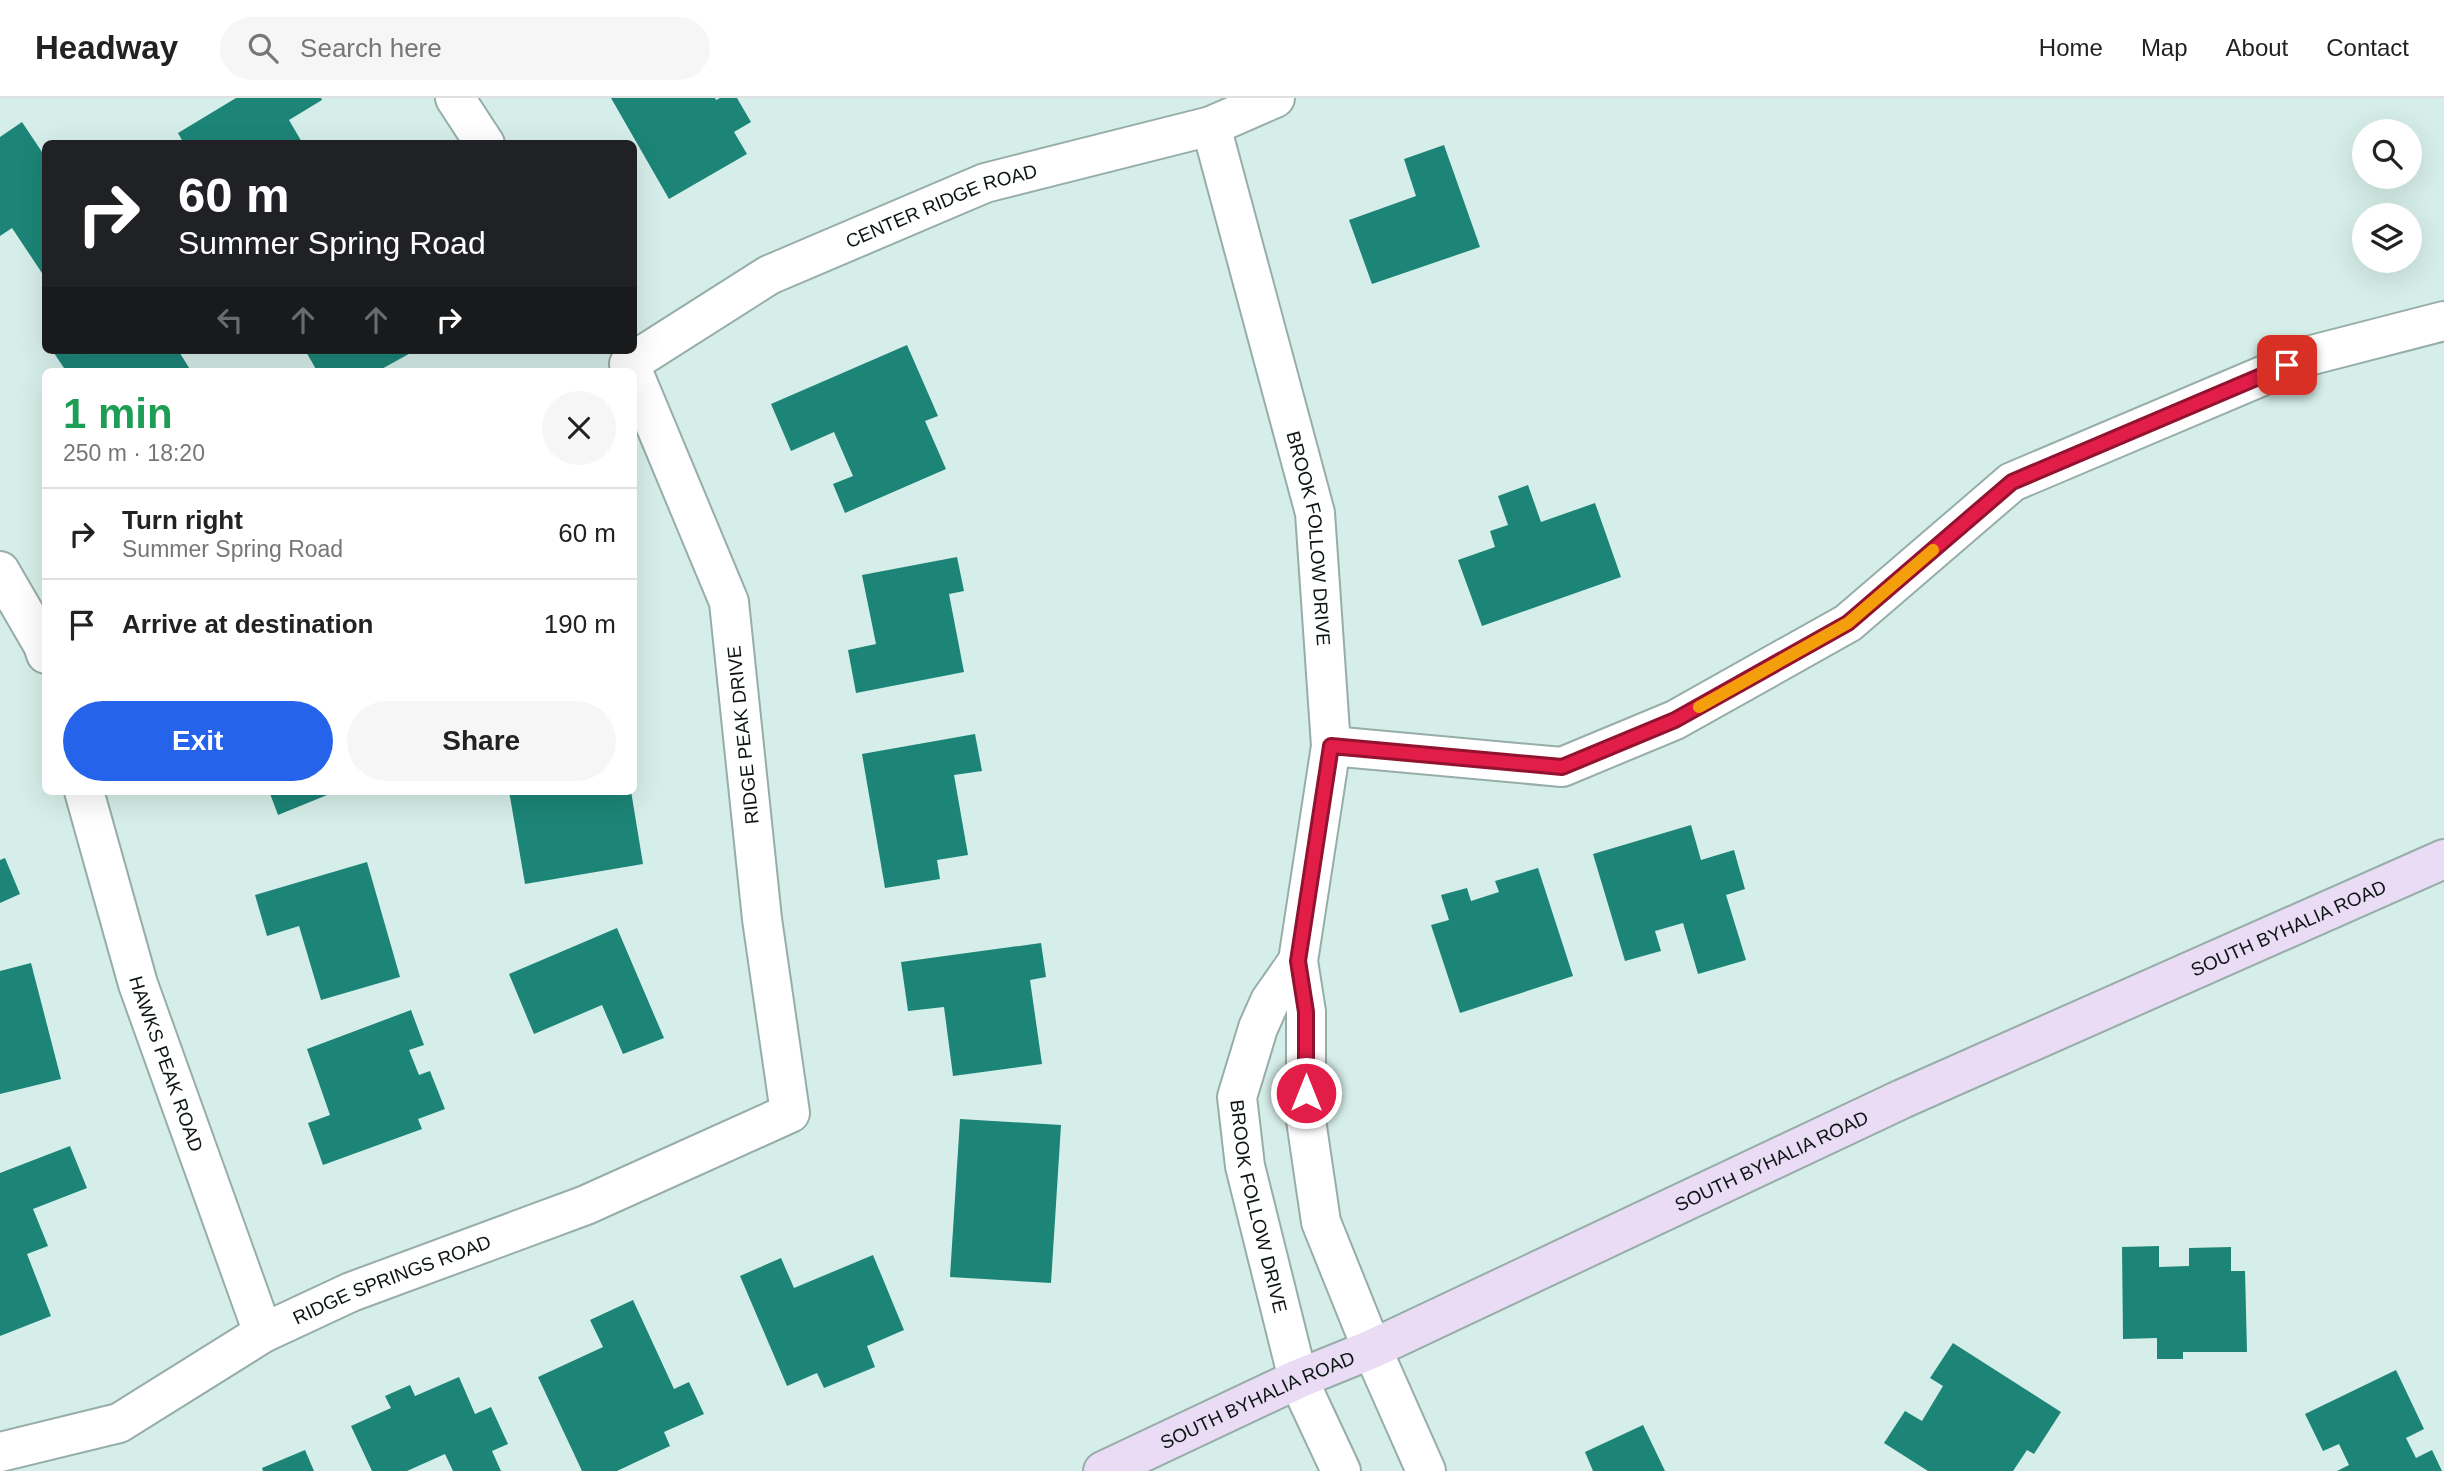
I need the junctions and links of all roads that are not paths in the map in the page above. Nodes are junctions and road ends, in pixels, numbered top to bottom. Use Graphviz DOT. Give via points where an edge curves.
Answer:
graph roads {
  1 [pos="455,98"];
  2 [pos="1275,98"];
  3 [pos="1212,126"];
  4 [pos="482,140"];
  5 [pos="2444,321"];
  6 [pos="629,365"];
  7 [pos="637,384"];
  8 [pos="0,571"];
  9 [pos="42,643"];
  10 [pos="1331,746"];
  11 [pos="85,795"];
  12 [pos="2444,859"];
  13 [pos="1298,961"];
  14 [pos="790,1113"];
  15 [pos="263,1333"];
  16 [pos="1371,1349"];
  17 [pos="1298,1379"];
  18 [pos="0,1452"];
  19 [pos="1103,1471"];
  20 [pos="1340,1471"];
  21 [pos="1426,1471"];
  1 -- 4 [label="street"];
  2 -- 3 [label="street, CENTER RIDGE ROAD"];
  3 -- 6 [label="street, CENTER RIDGE ROAD" via="985,183 769,275"];
  3 -- 10 [label="street, BROOK FOLLOW DRIVE" via="1315,513"];
  5 -- 10 [label="street" via="2312,355 2012,482 1848,623 1675,720 1562,767"];
  7 -- 14 [label="street, RIDGE PEAK DRIVE" via="729,602 762,919"];
  8 -- 9 [label="street"];
  10 -- 13 [label="street, BROOK FOLLOW DRIVE"];
  11 -- 15 [label="street, HAWKS PEAK ROAD" via="138,984"];
  12 -- 16 [label="main road, SOUTH BYHALIA ROAD" via="1902,1100"];
  13 -- 16 [label="street, BROOK FOLLOW DRIVE" via="1306,1012 1306,1120 1321,1222"];
  13 -- 17 [label="street, BROOK FOLLOW DRIVE" via="1266,1010 1237,1097 1245,1166"];
  14 -- 15 [label="street, RIDGE SPRINGS ROAD" via="586,1205 351,1292"];
  15 -- 18 [label="street, RIDGE SPRINGS ROAD" via="119,1423"];
  16 -- 17 [label="main road, SOUTH BYHALIA ROAD"];
  16 -- 21 [label="street, BROOK FOLLOW DRIVE"];
  17 -- 19 [label="main road, SOUTH BYHALIA ROAD"];
  17 -- 20 [label="street, BROOK FOLLOW DRIVE"];
}
